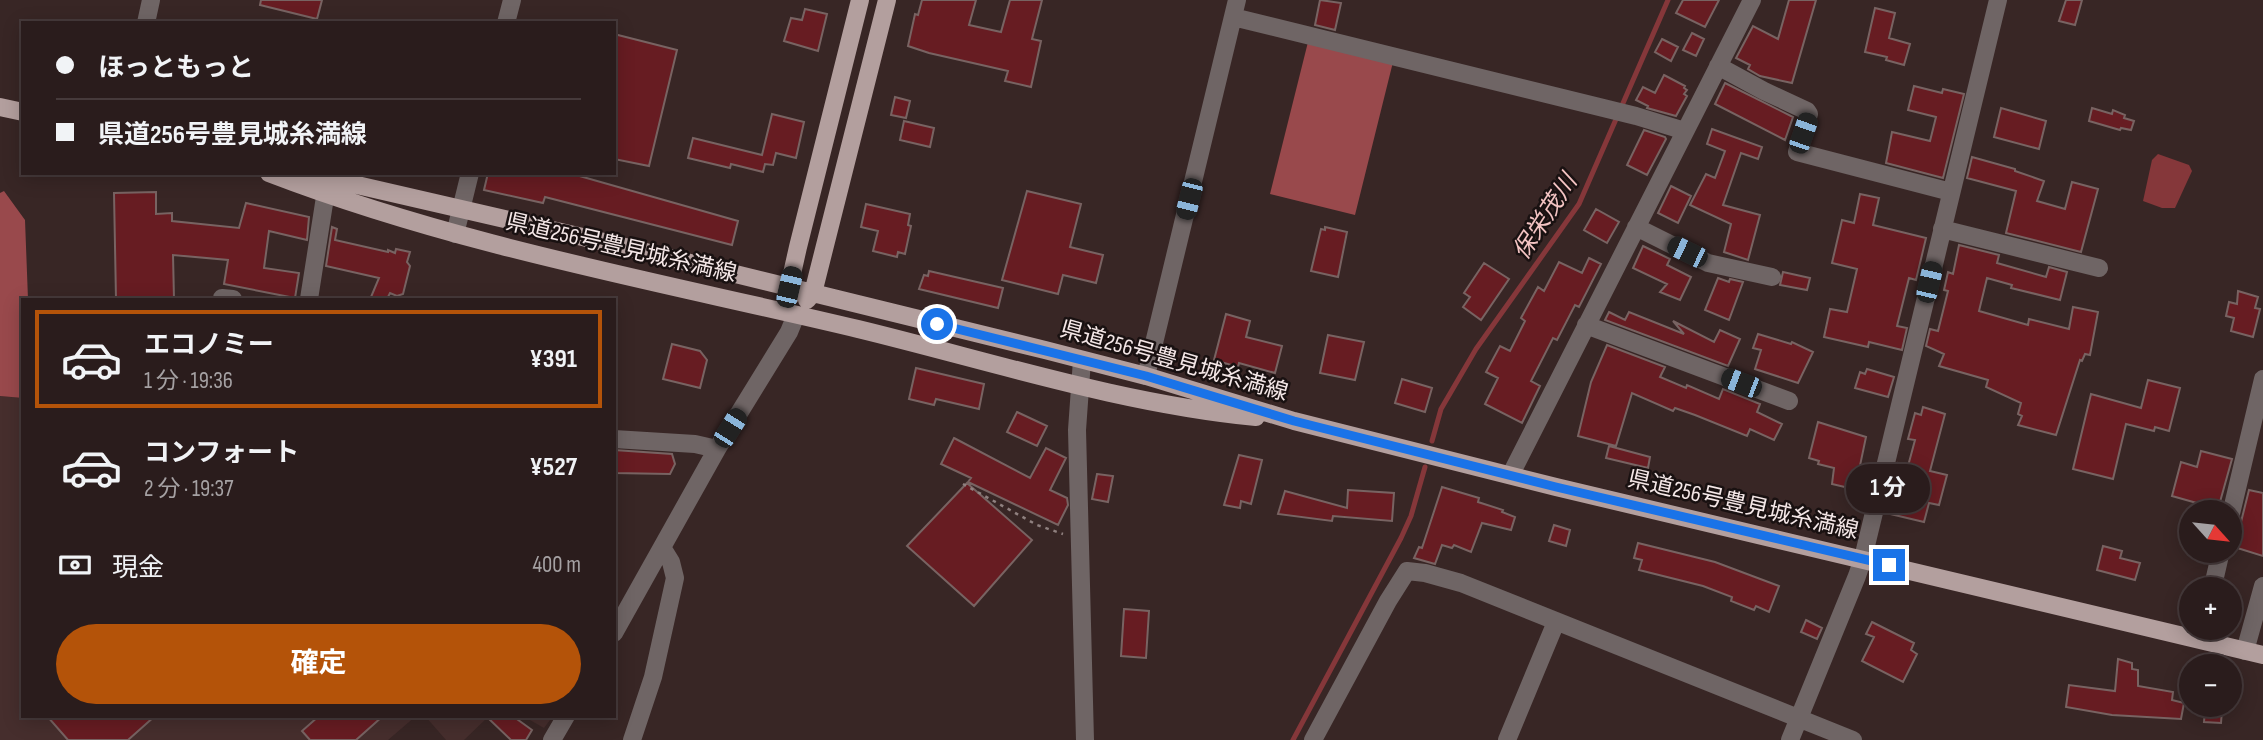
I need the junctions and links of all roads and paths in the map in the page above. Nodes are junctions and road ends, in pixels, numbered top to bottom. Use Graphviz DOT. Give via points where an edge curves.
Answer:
graph roads {
  1 [pos="151,0"];
  2 [pos="512,0"];
  3 [pos="860,0"];
  4 [pos="887,0"];
  5 [pos="1752,0"];
  6 [pos="1998,0"];
  7 [pos="1235,8"];
  8 [pos="146,21"];
  9 [pos="507,21"];
  10 [pos="1718,66"];
  11 [pos="0,107"];
  12 [pos="21,112"];
  13 [pos="1685,131"];
  14 [pos="279,175"];
  15 [pos="308,175"];
  16 [pos="469,175"];
  17 [pos="326,186"];
  18 [pos="1951,192"];
  19 [pos="461,208"];
  20 [pos="1636,227"];
  21 [pos="1942,229"];
  22 [pos="455,234"];
  23 [pos="2099,268"];
  24 [pos="1772,277"];
  25 [pos="789,287"];
  26 [pos="814,293"];
  27 [pos="309,298"];
  28 [pos="796,314"];
  29 [pos="1586,324"];
  30 [pos="1082,360"];
  31 [pos="1146,376"];
  32 [pos="2263,379"];
  33 [pos="1080,385"];
  34 [pos="1789,401"];
  35 [pos="1294,421"];
  36 [pos="616,439"];
  37 [pos="717,449"];
  38 [pos="1511,474"];
  39 [pos="963,484"];
  40 [pos="2234,500"];
  41 [pos="1080,539"];
  42 [pos="663,549"];
  43 [pos="1863,558"];
  44 [pos="2263,586"];
  45 [pos="1556,622"];
  46 [pos="2179,629"];
  47 [pos="616,630"];
  48 [pos="2218,640"];
  49 [pos="2254,653"];
  50 [pos="565,718"];
  51 [pos="1799,718"];
  52 [pos="552,740"];
  53 [pos="632,740"];
  54 [pos="1085,740"];
  55 [pos="1313,740"];
  56 [pos="1507,740"];
  57 [pos="1790,740"];
  58 [pos="1853,740"];
  1 -- 8 [label="street"];
  2 -- 9 [label="street"];
  3 -- 25 [label="main road"];
  4 -- 26 [label="main road"];
  5 -- 10 [label="street"];
  6 -- 18 [label="street"];
  7 -- 13 [label="street"];
  7 -- 31 [label="street"];
  10 -- 13 [label="street"];
  10 -- 18 [label="street" via="1807,111 1797,152"];
  11 -- 12 [label="main road"];
  13 -- 20 [label="street"];
  14 -- 17 [label="main road, 県道256号豊見城糸満線"];
  15 -- 17 [label="main road, 県道256号豊見城糸満線"];
  16 -- 19 [label="street"];
  17 -- 19 [label="main road, 県道256号豊見城糸満線"];
  17 -- 22 [label="main road, 県道256号豊見城糸満線"];
  17 -- 27 [label="street"];
  18 -- 21 [label="street"];
  19 -- 22 [label="street"];
  19 -- 25 [label="main road, 県道256号豊見城糸満線"];
  20 -- 24 [label="street" via="1708,263"];
  20 -- 29 [label="street"];
  21 -- 23 [label="street"];
  21 -- 43 [label="street"];
  22 -- 28 [label="main road, 県道256号豊見城糸満線"];
  25 -- 26 [label="main road, 県道256号豊見城糸満線"];
  25 -- 28 [label="main road"];
  26 -- 28 [label="main road"];
  26 -- 30 [label="main road, 県道256号豊見城糸満線"];
  28 -- 33 [label="main road, 県道256号豊見城糸満線"];
  28 -- 37 [label="street"];
  29 -- 34 [label="street"];
  29 -- 38 [label="street"];
  30 -- 31 [label="main road, 県道256号豊見城糸満線"];
  30 -- 33 [label="street"];
  31 -- 35 [label="main road, 県道256号豊見城糸満線"];
  32 -- 40 [label="street"];
  33 -- 35 [label="main road, 県道256号豊見城糸満線" via="1201,412"];
  33 -- 41 [label="street"];
  35 -- 38 [label="main road, 県道256号豊見城糸満線"];
  36 -- 37 [label="street"];
  37 -- 42 [label="street"];
  38 -- 43 [label="main road, 県道256号豊見城糸満線"];
  39 -- 41 [label="path" via="1037,526"];
  41 -- 54 [label="street"];
  42 -- 47 [label="street"];
  42 -- 53 [label="street" via="675,578 653,677"];
  43 -- 46 [label="main road, 県道256号豊見城糸満線"];
  43 -- 51 [label="street"];
  44 -- 49 [label="street"];
  45 -- 51 [label="street"];
  45 -- 55 [label="street" via="1461,583 1407,571"];
  45 -- 56 [label="street"];
  48 -- 49 [label="main road, 県道256号豊見城糸満線"];
  50 -- 52 [label="street"];
  51 -- 57 [label="street"];
  51 -- 58 [label="street"];
}
